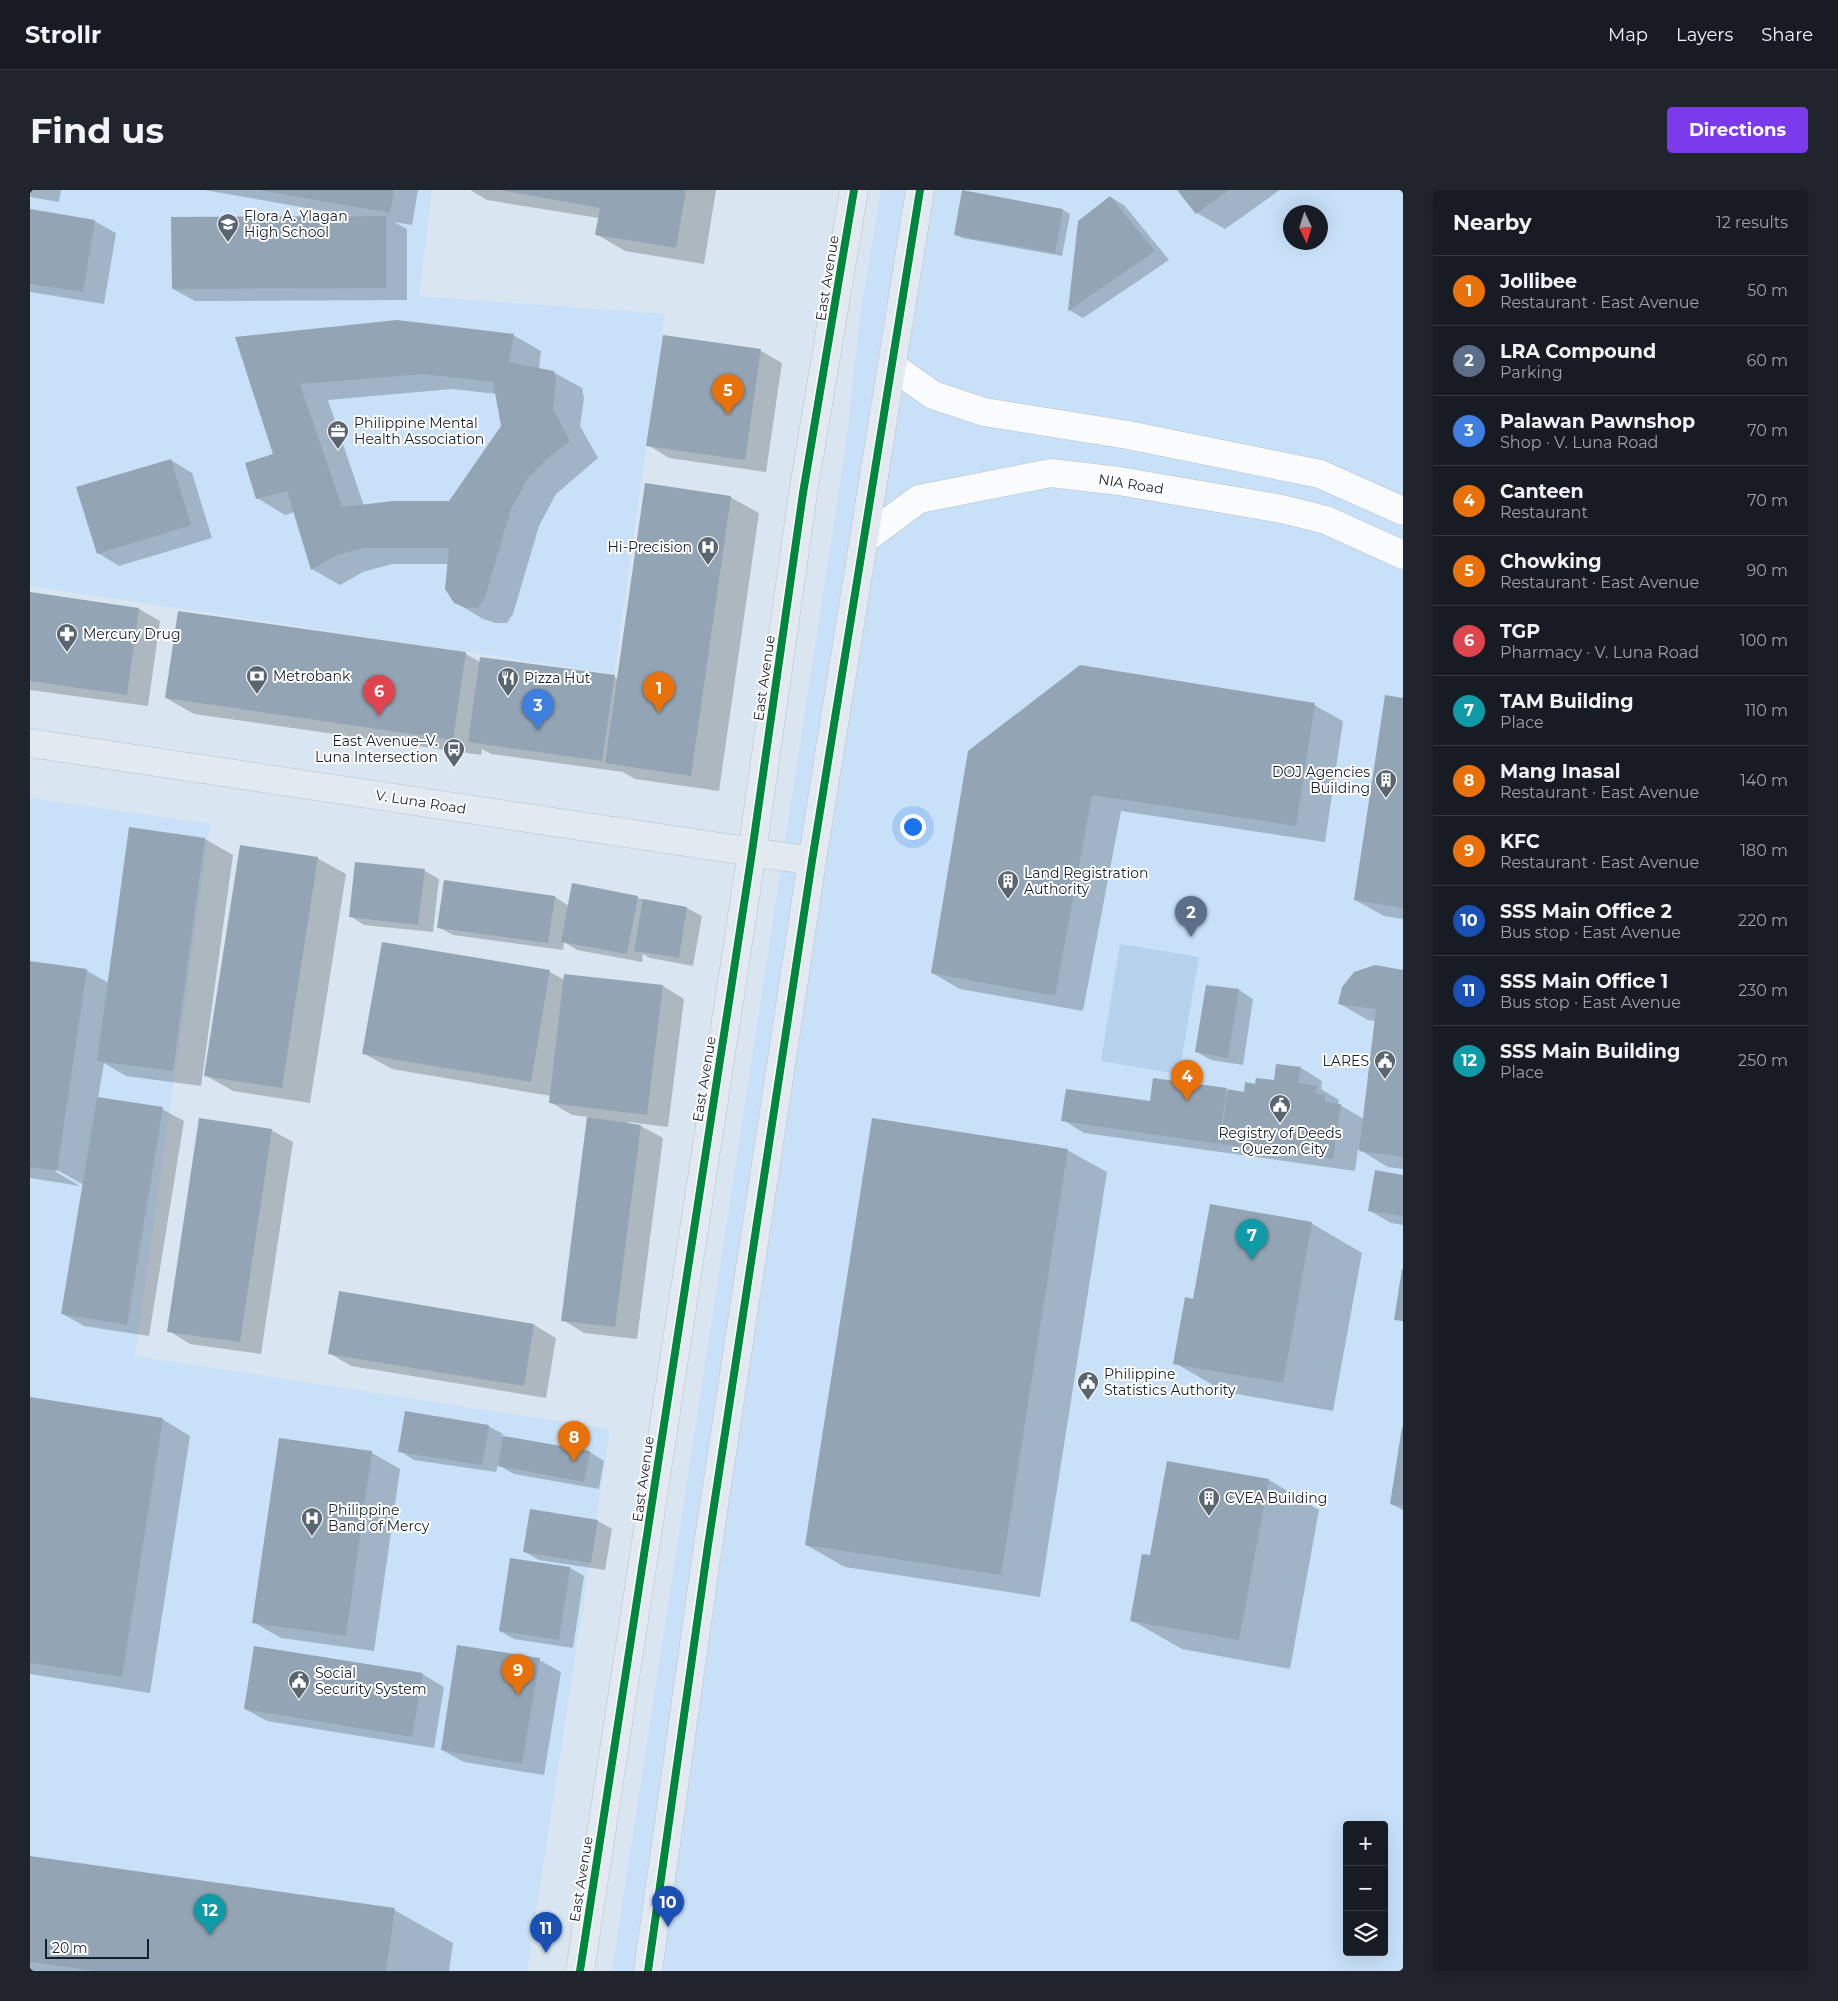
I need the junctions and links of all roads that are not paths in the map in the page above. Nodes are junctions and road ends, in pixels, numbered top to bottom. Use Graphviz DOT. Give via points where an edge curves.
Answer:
graph roads {
  1 [pos="854,190"];
  2 [pos="920,190"];
  3 [pos="893,367"];
  4 [pos="1403,510"];
  5 [pos="865,539"];
  6 [pos="1403,555"];
  7 [pos="30,743"];
  8 [pos="752,852"];
  9 [pos="812,861"];
  10 [pos="580,1971"];
  11 [pos="648,1971"];
  1 -- 8 [label="main road, East Avenue" via="802,503"];
  2 -- 3 [label="main road"];
  3 -- 4 [label="street" via="933,395 984,412 1128,434 1311,472"];
  3 -- 5 [label="main road"];
  5 -- 6 [label="street, NIA Road" via="919,499 1051,473 1119,481 1282,509 1326,520"];
  5 -- 9 [label="main road"];
  7 -- 8 [label="main road, V. Luna Road"];
  8 -- 9 [label="main road, V. Luna Road"];
  8 -- 10 [label="main road, East Avenue"];
  9 -- 11 [label="main road" via="708,1545"];
}
